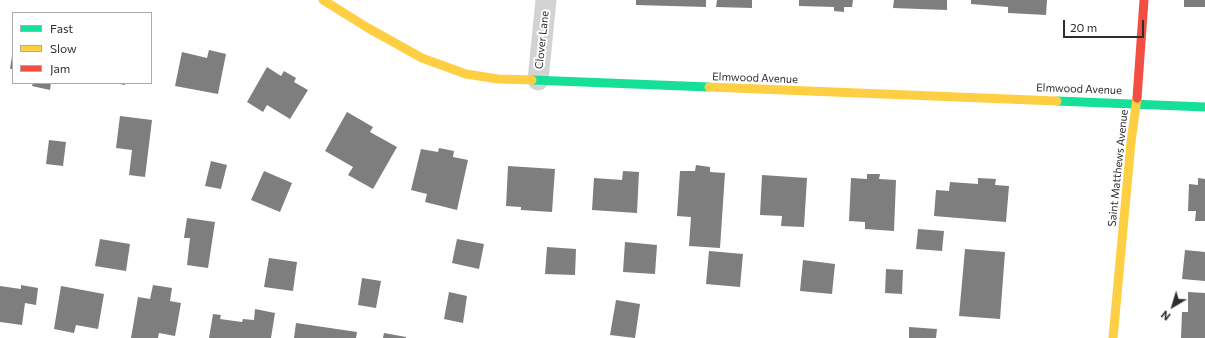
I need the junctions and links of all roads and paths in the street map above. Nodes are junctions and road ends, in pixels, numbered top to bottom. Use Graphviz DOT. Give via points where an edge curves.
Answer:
graph roads {
  1 [pos="323,0"];
  2 [pos="546,0"];
  3 [pos="1144,0"];
  4 [pos="538,80"];
  5 [pos="1137,103"];
  6 [pos="1205,107"];
  7 [pos="1113,338"];
  1 -- 4 [label="street, Elmwood Avenue" via="368,28 440,66 466,74 498,79"];
  2 -- 4 [label="street, Clover Lane"];
  3 -- 5 [label="street, Saint Matthews Avenue"];
  4 -- 5 [label="street, Elmwood Avenue" via="608,85"];
  5 -- 6 [label="street, Elmwood Avenue"];
  5 -- 7 [label="street, Saint Matthews Avenue" via="1131,142"];
}
